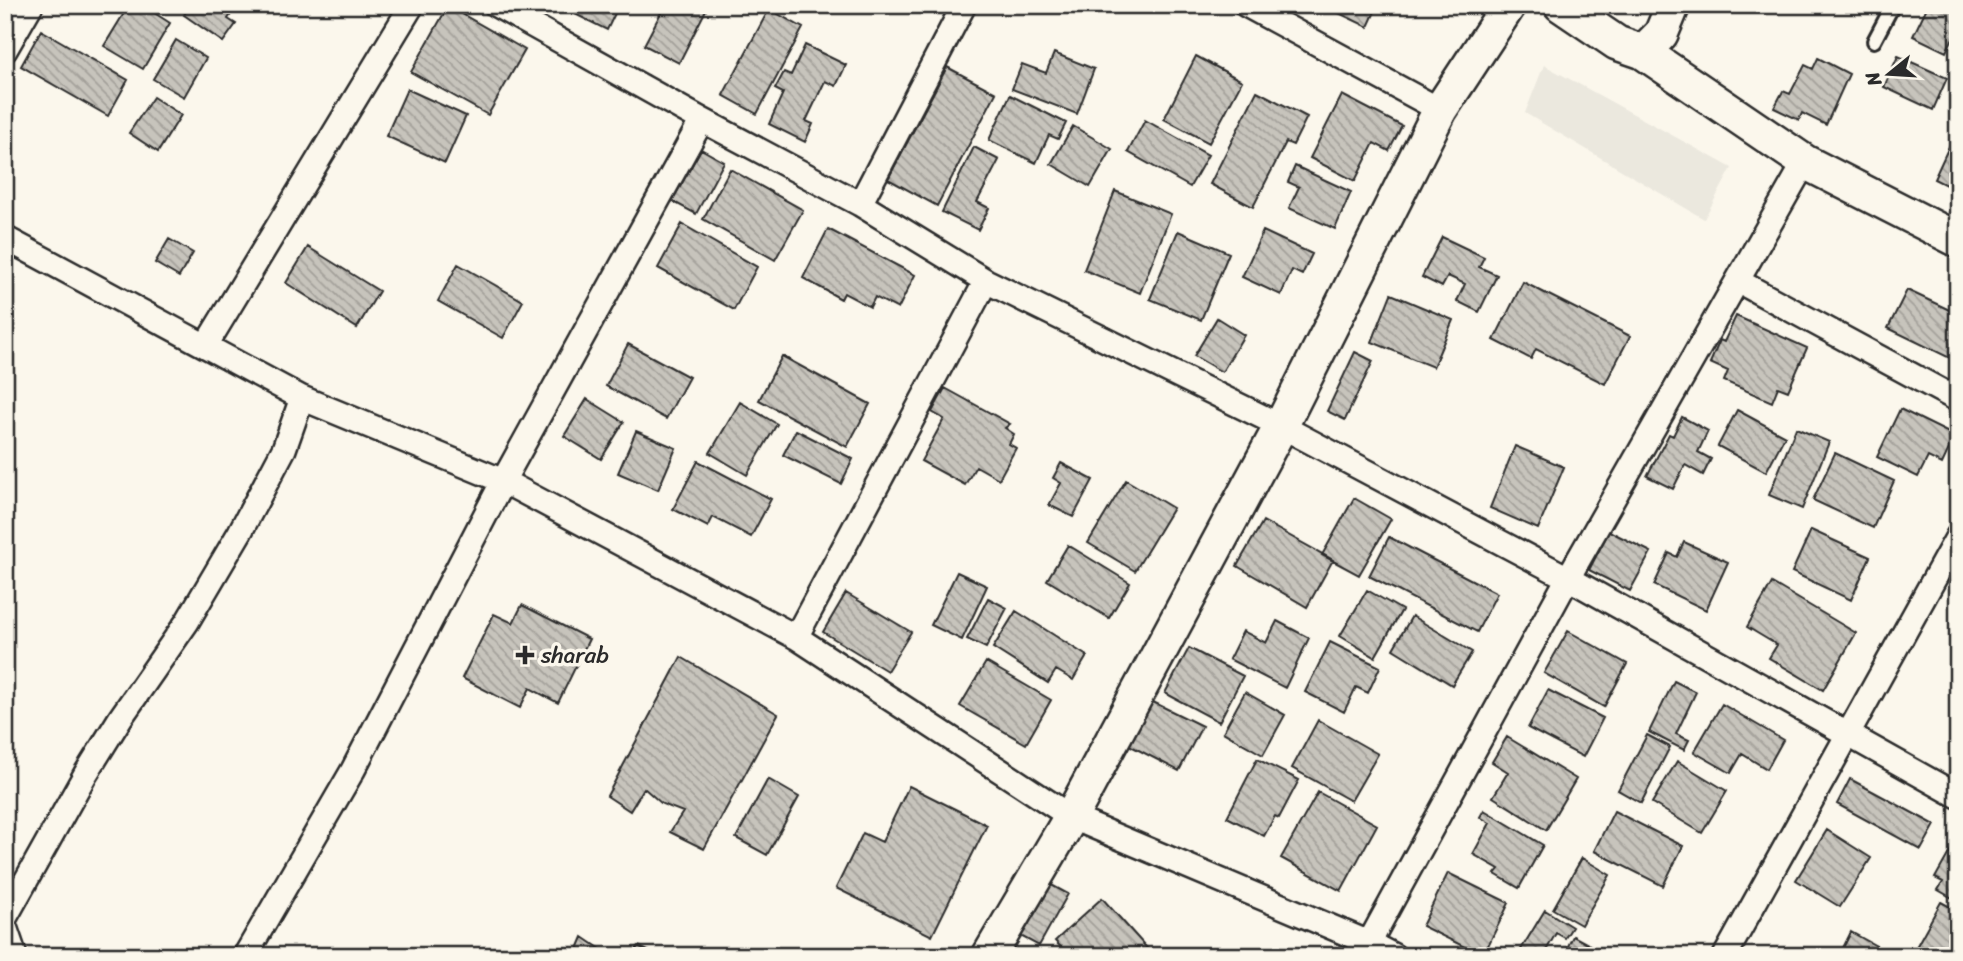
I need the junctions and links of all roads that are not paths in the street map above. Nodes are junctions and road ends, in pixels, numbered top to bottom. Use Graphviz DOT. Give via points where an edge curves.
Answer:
graph roads {
  1 [pos="32,5"];
  2 [pos="412,5"];
  3 [pos="496,5"];
  4 [pos="964,5"];
  5 [pos="1246,5"];
  6 [pos="1509,5"];
  7 [pos="1560,5"];
  8 [pos="1673,5"];
  9 [pos="1893,5"];
  10 [pos="1874,41"];
  11 [pos="5,50"];
  12 [pos="1643,51"];
  13 [pos="1440,110"];
  14 [pos="702,120"];
  15 [pos="1805,162"];
  16 [pos="860,204"];
  17 [pos="5,238"];
  18 [pos="1958,240"];
  19 [pos="986,281"];
  20 [pos="1738,281"];
  21 [pos="206,345"];
  22 [pos="302,398"];
  23 [pos="1958,400"];
  24 [pos="1281,426"];
  25 [pos="503,481"];
  26 [pos="1958,536"];
  27 [pos="1568,578"];
  28 [pos="796,637"];
  29 [pos="1847,735"];
  30 [pos="1958,796"];
  31 [pos="1070,817"];
  32 [pos="5,918"];
  33 [pos="5,927"];
  34 [pos="1369,943"];
  35 [pos="15,956"];
  36 [pos="245,956"];
  37 [pos="989,956"];
  38 [pos="1394,956"];
  39 [pos="1725,956"];
  1 -- 11 [label="street"];
  2 -- 21 [label="street"];
  3 -- 14 [label="street"];
  4 -- 16 [label="street"];
  5 -- 13 [label="street"];
  6 -- 13 [label="street"];
  7 -- 12 [label="street" via="1617,43"];
  8 -- 12 [label="street" via="1661,34"];
  9 -- 10 [label="lane"];
  12 -- 15 [label="street"];
  13 -- 24 [label="street"];
  14 -- 16 [label="street"];
  14 -- 25 [label="street"];
  15 -- 18 [label="street"];
  15 -- 20 [label="street"];
  16 -- 19 [label="street"];
  17 -- 21 [label="street"];
  19 -- 24 [label="street"];
  19 -- 28 [label="street"];
  20 -- 23 [label="street"];
  20 -- 27 [label="street"];
  21 -- 22 [label="street"];
  22 -- 25 [label="street"];
  22 -- 32 [label="street" via="284,449 240,532 187,622 85,775"];
  24 -- 27 [label="street"];
  24 -- 31 [label="street"];
  25 -- 28 [label="street"];
  25 -- 36 [label="street" via="353,770"];
  26 -- 29 [label="street"];
  27 -- 29 [label="street"];
  27 -- 34 [label="street"];
  28 -- 31 [label="street"];
  29 -- 30 [label="street"];
  29 -- 39 [label="street"];
  31 -- 34 [label="street"];
  31 -- 37 [label="street"];
  33 -- 35 [label="street"];
  34 -- 38 [label="street"];
}
